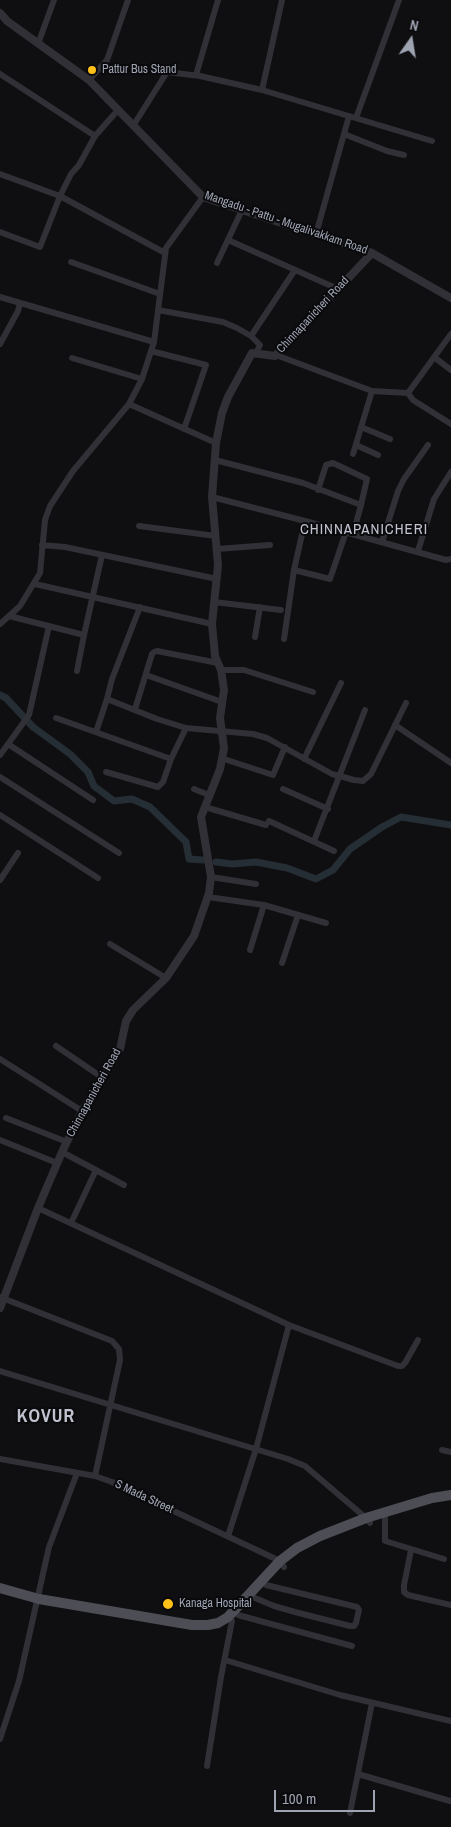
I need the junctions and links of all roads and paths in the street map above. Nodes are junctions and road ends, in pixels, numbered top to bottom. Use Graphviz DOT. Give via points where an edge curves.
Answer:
graph roads {
  1 [pos="54,0"];
  2 [pos="128,0"];
  3 [pos="218,0"];
  4 [pos="282,0"];
  5 [pos="399,0"];
  6 [pos="0,13"];
  7 [pos="38,44"];
  8 [pos="0,74"];
  9 [pos="196,75"];
  10 [pos="89,80"];
  11 [pos="262,90"];
  12 [pos="118,110"];
  13 [pos="352,117"];
  14 [pos="134,126"];
  15 [pos="344,134"];
  16 [pos="95,136"];
  17 [pos="432,141"];
  18 [pos="404,155"];
  19 [pos="0,174"];
  20 [pos="60,196"];
  21 [pos="203,197"];
  22 [pos="242,210"];
  23 [pos="0,232"];
  24 [pos="316,234"];
  25 [pos="228,240"];
  26 [pos="165,253"];
  27 [pos="372,253"];
  28 [pos="71,262"];
  29 [pos="217,263"];
  30 [pos="295,270"];
  31 [pos="338,289"];
  32 [pos="160,294"];
  33 [pos="0,297"];
  34 [pos="451,298"];
  35 [pos="20,303"];
  36 [pos="158,310"];
  37 [pos="451,334"];
  38 [pos="251,336"];
  39 [pos="154,342"];
  40 [pos="0,344"];
  41 [pos="151,351"];
  42 [pos="256,354"];
  43 [pos="276,355"];
  44 [pos="434,357"];
  45 [pos="72,358"];
  46 [pos="451,370"];
  47 [pos="142,379"];
  48 [pos="372,391"];
  49 [pos="408,393"];
  50 [pos="129,404"];
  51 [pos="451,424"];
  52 [pos="361,427"];
  53 [pos="184,429"];
  54 [pos="390,439"];
  55 [pos="216,443"];
  56 [pos="356,445"];
  57 [pos="428,445"];
  58 [pos="353,454"];
  59 [pos="378,455"];
  60 [pos="215,460"];
  61 [pos="451,472"];
  62 [pos="318,490"];
  63 [pos="212,497"];
  64 [pos="360,505"];
  65 [pos="305,521"];
  66 [pos="139,526"];
  67 [pos="350,533"];
  68 [pos="216,536"];
  69 [pos="382,542"];
  70 [pos="42,545"];
  71 [pos="270,545"];
  72 [pos="216,548"];
  73 [pos="418,552"];
  74 [pos="102,555"];
  75 [pos="451,559"];
  76 [pos="294,570"];
  77 [pos="216,579"];
  78 [pos="35,584"];
  79 [pos="92,597"];
  80 [pos="214,602"];
  81 [pos="140,607"];
  82 [pos="260,607"];
  83 [pos="281,610"];
  84 [pos="9,616"];
  85 [pos="0,624"];
  86 [pos="212,624"];
  87 [pos="49,626"];
  88 [pos="84,635"];
  89 [pos="255,637"];
  90 [pos="284,639"];
  91 [pos="220,667"];
  92 [pos="76,671"];
  93 [pos="146,675"];
  94 [pos="341,683"];
  95 [pos="313,692"];
  96 [pos="107,700"];
  97 [pos="222,702"];
  98 [pos="406,703"];
  99 [pos="135,709"];
  100 [pos="365,710"];
  101 [pos="56,718"];
  102 [pos="395,725"];
  103 [pos="186,728"];
  104 [pos="222,730"];
  105 [pos="96,732"];
  106 [pos="8,744"];
  107 [pos="285,748"];
  108 [pos="0,755"];
  109 [pos="171,758"];
  110 [pos="224,759"];
  111 [pos="304,759"];
  112 [pos="451,762"];
  113 [pos="106,772"];
  114 [pos="340,776"];
  115 [pos="0,778"];
  116 [pos="194,789"];
  117 [pos="283,789"];
  118 [pos="209,795"];
  119 [pos="93,800"];
  120 [pos="204,807"];
  121 [pos="328,809"];
  122 [pos="0,815"];
  123 [pos="314,841"];
  124 [pos="334,851"];
  125 [pos="18,853"];
  126 [pos="119,853"];
  127 [pos="211,877"];
  128 [pos="98,878"];
  129 [pos="0,880"];
  130 [pos="256,884"];
  131 [pos="208,896"];
  132 [pos="264,905"];
  133 [pos="298,915"];
  134 [pos="326,923"];
  135 [pos="110,944"];
  136 [pos="250,950"];
  137 [pos="282,964"];
  138 [pos="166,978"];
  139 [pos="56,1046"];
  140 [pos="0,1059"];
  141 [pos="102,1078"];
  142 [pos="82,1111"];
  143 [pos="6,1118"];
  144 [pos="0,1140"];
  145 [pos="66,1142"];
  146 [pos="62,1152"];
  147 [pos="57,1162"];
  148 [pos="96,1170"];
  149 [pos="124,1185"];
  150 [pos="38,1208"];
  151 [pos="71,1223"];
  152 [pos="2,1298"];
  153 [pos="0,1308"];
  154 [pos="289,1325"];
  155 [pos="418,1340"];
  156 [pos="0,1371"];
  157 [pos="110,1404"];
  158 [pos="256,1449"];
  159 [pos="442,1450"];
  160 [pos="451,1452"];
  161 [pos="0,1458"];
  162 [pos="77,1473"];
  163 [pos="94,1476"];
  164 [pos="451,1495"];
  165 [pos="451,1501"];
  166 [pos="385,1518"];
  167 [pos="368,1520"];
  168 [pos="228,1536"];
  169 [pos="411,1550"];
  170 [pos="444,1559"];
  171 [pos="282,1564"];
  172 [pos="266,1585"];
  173 [pos="0,1588"];
  174 [pos="0,1594"];
  175 [pos="255,1598"];
  176 [pos="38,1602"];
  177 [pos="451,1605"];
  178 [pos="235,1618"];
  179 [pos="352,1646"];
  180 [pos="225,1660"];
  181 [pos="372,1703"];
  182 [pos="451,1721"];
  183 [pos="0,1739"];
  184 [pos="207,1766"];
  185 [pos="358,1774"];
  186 [pos="450,1801"];
  187 [pos="350,1813"];
  1 -- 7 [label="street"];
  2 -- 10 [label="street" via="106,60"];
  3 -- 9 [label="street"];
  4 -- 11 [label="street"];
  5 -- 13 [label="street"];
  6 -- 7 [label="street, Mangadu - Pattu - Mugalivakkam Road" via="7,22"];
  7 -- 10 [label="street, Mangadu - Pattu - Mugalivakkam Road"];
  8 -- 16 [label="street"];
  9 -- 11 [label="street"];
  9 -- 14 [label="street" via="167,72"];
  10 -- 12 [label="street, Mangadu - Pattu - Mugalivakkam Road"];
  11 -- 13 [label="street"];
  12 -- 14 [label="street, Mangadu - Pattu - Mugalivakkam Road"];
  12 -- 16 [label="street"];
  13 -- 15 [label="street"];
  13 -- 17 [label="street"];
  14 -- 21 [label="street, Mangadu - Pattu - Mugalivakkam Road"];
  15 -- 18 [label="street"];
  15 -- 24 [label="street"];
  16 -- 20 [label="street"];
  19 -- 20 [label="street"];
  20 -- 23 [label="street" via="40,247"];
  20 -- 26 [label="street"];
  21 -- 22 [label="street, Mangadu - Pattu - Mugalivakkam Road"];
  21 -- 26 [label="street"];
  22 -- 24 [label="street, Mangadu - Pattu - Mugalivakkam Road"];
  22 -- 25 [label="street"];
  24 -- 27 [label="street, Mangadu - Pattu - Mugalivakkam Road"];
  25 -- 29 [label="street"];
  25 -- 30 [label="street"];
  26 -- 32 [label="street"];
  27 -- 31 [label="street, Chinnapanicheri Road"];
  27 -- 34 [label="street, Mangadu - Pattu - Mugalivakkam Road"];
  28 -- 32 [label="street"];
  30 -- 31 [label="street"];
  30 -- 38 [label="street"];
  31 -- 43 [label="street, Chinnapanicheri Road"];
  32 -- 36 [label="street"];
  33 -- 35 [label="street"];
  35 -- 39 [label="street"];
  35 -- 40 [label="street"];
  36 -- 38 [label="street" via="223,322"];
  36 -- 39 [label="street"];
  37 -- 44 [label="street"];
  38 -- 42 [label="street" via="260,345"];
  39 -- 41 [label="street"];
  41 -- 47 [label="street"];
  41 -- 53 [label="street" via="206,365"];
  42 -- 43 [label="street, Chinnapanicheri Road"];
  42 -- 55 [label="street, Chinnapanicheri Road" via="252,353 228,397"];
  43 -- 48 [label="street"];
  44 -- 46 [label="street"];
  44 -- 49 [label="street"];
  45 -- 47 [label="street"];
  47 -- 50 [label="street"];
  48 -- 49 [label="street"];
  48 -- 52 [label="street"];
  49 -- 51 [label="street" via="413,400"];
  50 -- 53 [label="street"];
  50 -- 70 [label="street" via="73,471 50,506"];
  52 -- 54 [label="street"];
  52 -- 56 [label="street"];
  53 -- 55 [label="street"];
  55 -- 60 [label="street, Chinnapanicheri Road"];
  56 -- 58 [label="street"];
  56 -- 59 [label="street"];
  57 -- 69 [label="street" via="398,491"];
  60 -- 62 [label="street"];
  60 -- 63 [label="street, Chinnapanicheri Road"];
  61 -- 73 [label="street" via="434,499"];
  62 -- 64 [label="street"];
  62 -- 64 [label="street" via="326,466 333,463 367,479"];
  63 -- 65 [label="street"];
  63 -- 68 [label="street, Chinnapanicheri Road"];
  64 -- 67 [label="street"];
  65 -- 67 [label="street"];
  65 -- 76 [label="street"];
  66 -- 68 [label="street"];
  67 -- 69 [label="street"];
  67 -- 76 [label="street" via="330,579"];
  68 -- 72 [label="street, Chinnapanicheri Road"];
  69 -- 73 [label="street"];
  70 -- 74 [label="street"];
  70 -- 78 [label="street" via="40,573"];
  71 -- 72 [label="street"];
  72 -- 77 [label="street, Chinnapanicheri Road"];
  73 -- 75 [label="street"];
  74 -- 77 [label="street"];
  74 -- 79 [label="street"];
  76 -- 90 [label="street"];
  77 -- 80 [label="street, Chinnapanicheri Road"];
  78 -- 79 [label="street"];
  78 -- 84 [label="street"];
  79 -- 81 [label="street"];
  79 -- 88 [label="street"];
  80 -- 82 [label="street"];
  80 -- 86 [label="street, Chinnapanicheri Road"];
  81 -- 86 [label="street"];
  81 -- 96 [label="street"];
  82 -- 83 [label="street"];
  82 -- 89 [label="street"];
  84 -- 85 [label="street"];
  84 -- 87 [label="street"];
  86 -- 91 [label="street, Chinnapanicheri Road" via="215,656"];
  87 -- 88 [label="street"];
  87 -- 106 [label="street" via="29,715"];
  88 -- 92 [label="street"];
  91 -- 93 [label="street" via="158,651 152,654"];
  91 -- 95 [label="street" via="244,670"];
  91 -- 97 [label="street, Chinnapanicheri Road" via="224,690"];
  93 -- 97 [label="street"];
  93 -- 99 [label="street"];
  94 -- 111 [label="street"];
  96 -- 99 [label="street"];
  96 -- 105 [label="street"];
  97 -- 104 [label="street, Chinnapanicheri Road"];
  98 -- 102 [label="street"];
  99 -- 103 [label="street"];
  100 -- 114 [label="street"];
  101 -- 105 [label="street"];
  102 -- 112 [label="street"];
  102 -- 114 [label="street" via="367,778 363,781"];
  103 -- 104 [label="street"];
  103 -- 109 [label="street"];
  104 -- 107 [label="street" via="253,734"];
  104 -- 110 [label="street, Chinnapanicheri Road"];
  105 -- 109 [label="street"];
  106 -- 108 [label="street"];
  106 -- 119 [label="street"];
  107 -- 110 [label="street" via="273,775"];
  107 -- 111 [label="street"];
  109 -- 113 [label="street" via="163,782 158,787"];
  110 -- 118 [label="street, Chinnapanicheri Road"];
  111 -- 114 [label="street"];
  114 -- 121 [label="street"];
  115 -- 126 [label="street"];
  116 -- 118 [label="street"];
  117 -- 121 [label="street"];
  118 -- 120 [label="street, Chinnapanicheri Road"];
  120 -- 123 [label="street" via="267,823"];
  120 -- 127 [label="street, Chinnapanicheri Road" via="201,817"];
  121 -- 123 [label="street"];
  122 -- 128 [label="street"];
  123 -- 124 [label="street"];
  125 -- 129 [label="street"];
  127 -- 130 [label="street"];
  127 -- 131 [label="street, Chinnapanicheri Road"];
  131 -- 132 [label="street"];
  131 -- 138 [label="street, Chinnapanicheri Road" via="194,936"];
  132 -- 133 [label="street"];
  132 -- 136 [label="street"];
  133 -- 134 [label="street"];
  133 -- 137 [label="street"];
  135 -- 138 [label="street"];
  138 -- 141 [label="street, Chinnapanicheri Road" via="132,1010 126,1020 120,1049"];
  139 -- 141 [label="street"];
  140 -- 142 [label="street"];
  141 -- 142 [label="street, Chinnapanicheri Road"];
  142 -- 145 [label="street, Chinnapanicheri Road"];
  143 -- 145 [label="street"];
  144 -- 147 [label="street"];
  145 -- 146 [label="street, Chinnapanicheri Road"];
  146 -- 147 [label="street, Chinnapanicheri Road"];
  146 -- 148 [label="street"];
  147 -- 150 [label="street, Chinnapanicheri Road"];
  148 -- 149 [label="street"];
  148 -- 151 [label="street"];
  150 -- 151 [label="street"];
  150 -- 152 [label="street, Chinnapanicheri Road"];
  151 -- 154 [label="street"];
  152 -- 153 [label="street, Chinnapanicheri Road"];
  152 -- 157 [label="street" via="112,1340 119,1349 120,1360"];
  154 -- 155 [label="street" via="398,1366 405,1363"];
  154 -- 158 [label="street"];
  156 -- 157 [label="street"];
  157 -- 158 [label="street"];
  157 -- 163 [label="street"];
  158 -- 167 [label="street" via="305,1466"];
  158 -- 168 [label="street"];
  159 -- 160 [label="street"];
  161 -- 162 [label="street, S Mada Street"];
  162 -- 163 [label="street, S Mada Street"];
  162 -- 176 [label="street" via="49,1547"];
  163 -- 168 [label="street, S Mada Street"];
  164 -- 167 [label="main road" via="432,1498"];
  165 -- 166 [label="main road"];
  166 -- 167 [label="main road"];
  166 -- 169 [label="street" via="385,1541"];
  167 -- 171 [label="main road" via="320,1536 297,1548"];
  168 -- 171 [label="street, S Mada Street"];
  169 -- 170 [label="street"];
  169 -- 177 [label="street" via="404,1592"];
  171 -- 172 [label="main road"];
  171 -- 176 [label="main road" via="228,1616 208,1626"];
  172 -- 175 [label="main road"];
  172 -- 175 [label="street" via="357,1607 356,1623 350,1626"];
  173 -- 176 [label="main road"];
  174 -- 176 [label="main road"];
  175 -- 178 [label="main road"];
  176 -- 178 [label="main road" via="191,1631 220,1629"];
  176 -- 183 [label="street"];
  178 -- 179 [label="street"];
  178 -- 180 [label="street"];
  180 -- 181 [label="street"];
  180 -- 184 [label="street"];
  181 -- 182 [label="street"];
  181 -- 185 [label="street"];
  185 -- 186 [label="street"];
  185 -- 187 [label="street"];
}
